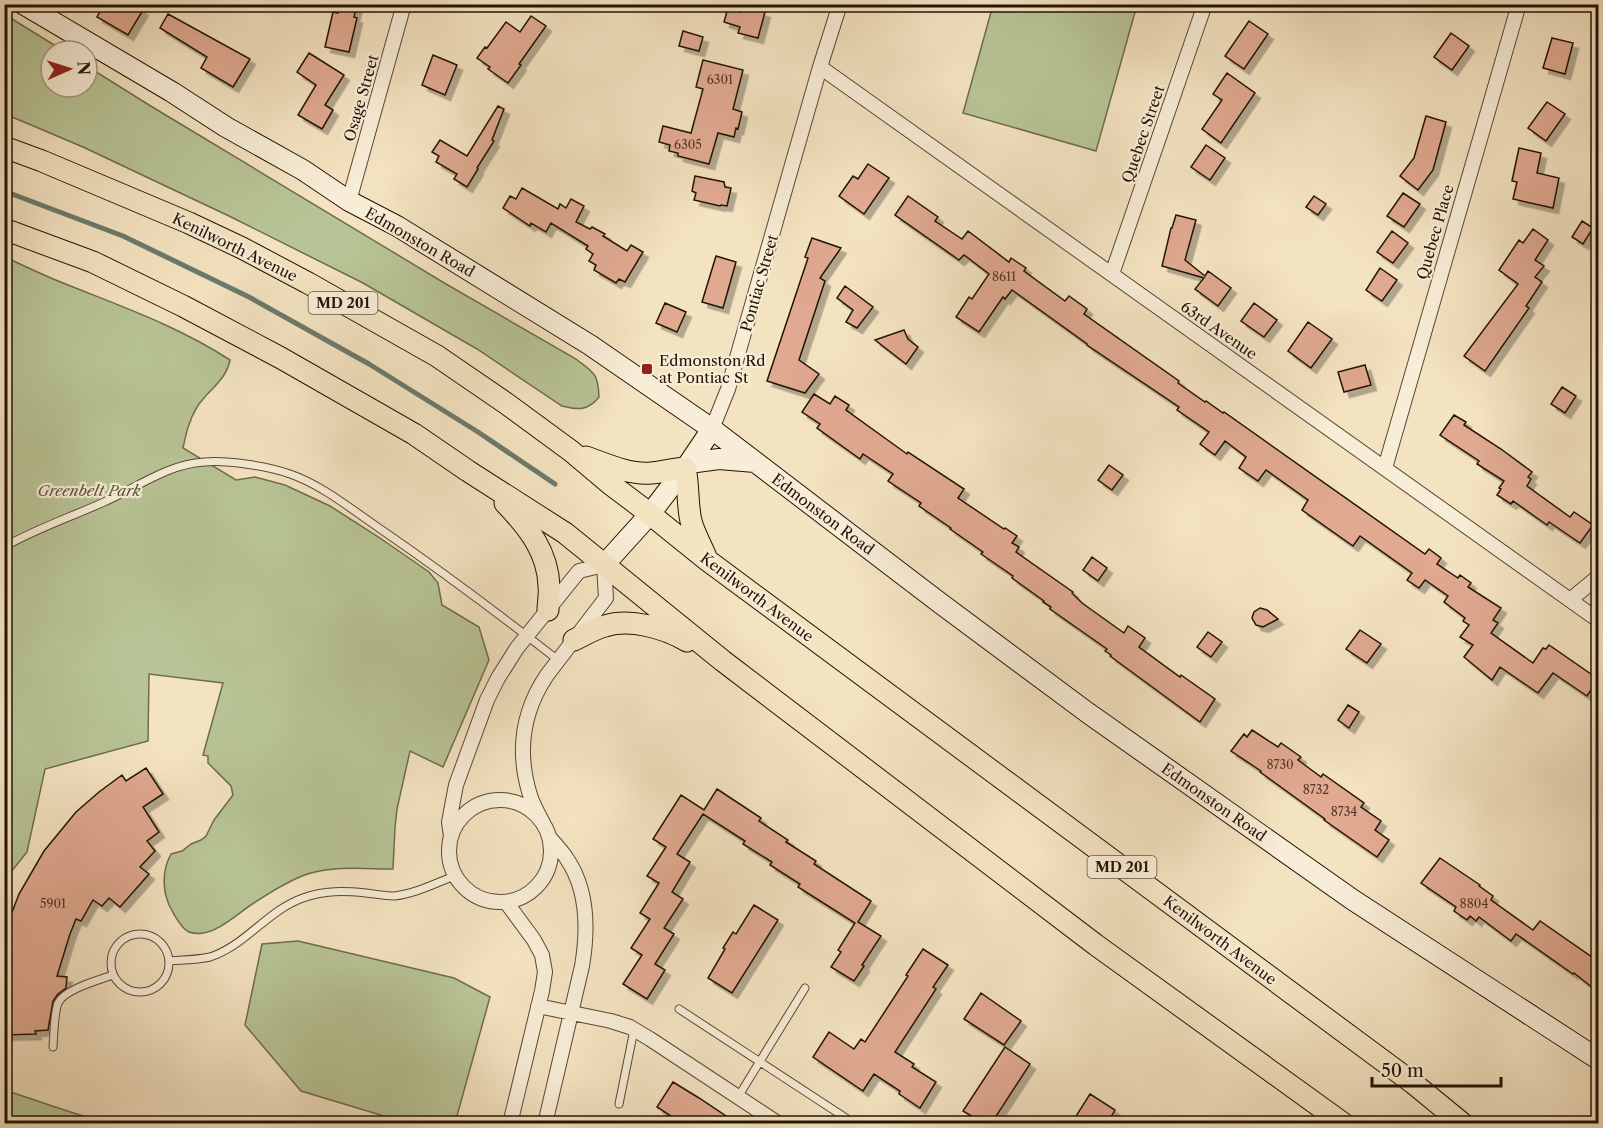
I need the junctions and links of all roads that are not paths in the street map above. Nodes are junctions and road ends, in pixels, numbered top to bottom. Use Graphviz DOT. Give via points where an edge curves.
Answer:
graph roads {
  1 [pos="23,4"];
  2 [pos="404,4"];
  3 [pos="840,4"];
  4 [pos="1205,4"];
  5 [pos="1519,4"];
  6 [pos="820,67"];
  7 [pos="4,147"];
  8 [pos="349,201"];
  9 [pos="4,229"];
  10 [pos="1112,274"];
  11 [pos="712,429"];
  12 [pos="571,451"];
  13 [pos="754,462"];
  14 [pos="687,466"];
  15 [pos="1385,468"];
  16 [pos="484,481"];
  17 [pos="650,514"];
  18 [pos="4,547"];
  19 [pos="707,560"];
  20 [pos="604,565"];
  21 [pos="1599,577"];
  22 [pos="1570,600"];
  23 [pos="548,610"];
  24 [pos="1599,620"];
  25 [pos="527,636"];
  26 [pos="574,640"];
  27 [pos="558,660"];
  28 [pos="723,661"];
  29 [pos="547,831"];
  30 [pos="451,836"];
  31 [pos="455,876"];
  32 [pos="506,902"];
  33 [pos="169,961"];
  34 [pos="113,975"];
  35 [pos="805,988"];
  36 [pos="538,1006"];
  37 [pos="680,1009"];
  38 [pos="571,1013"];
  39 [pos="634,1030"];
  40 [pos="53,1047"];
  41 [pos="1599,1059"];
  42 [pos="760,1062"];
  43 [pos="738,1097"];
  44 [pos="619,1104"];
  45 [pos="510,1124"];
  46 [pos="544,1124"];
  47 [pos="779,1124"];
  48 [pos="855,1124"];
  49 [pos="1344,1124"];
  50 [pos="1464,1124"];
  1 -- 8 [label="street, Edmonston Road"];
  2 -- 8 [label="street, Osage Street"];
  3 -- 6 [label="street, Pontiac Street"];
  4 -- 10 [label="street, Quebec Street"];
  5 -- 15 [label="street, Quebec Place"];
  6 -- 10 [label="street, 63rd Avenue"];
  6 -- 11 [label="street, Pontiac Street" via="728,389"];
  7 -- 12 [label="main road, Kenilworth Avenue / MD 201" via="189,223 308,283 437,356"];
  8 -- 11 [label="street, Edmonston Road" via="590,345"];
  9 -- 16 [label="main road" via="93,262 225,327 414,434"];
  10 -- 15 [label="street, 63rd Avenue"];
  11 -- 13 [label="street, Edmonston Road"];
  11 -- 14 [label="street, Pontiac Street"];
  12 -- 14 [label="main road" via="649,474"];
  12 -- 17 [label="main road, Kenilworth Avenue / MD 201"];
  13 -- 14 [label="street" via="719,459"];
  13 -- 41 [label="street, Edmonston Road" via="1088,713 1353,900"];
  14 -- 17 [label="street, Pontiac Street"];
  14 -- 19 [label="main road" via="691,521"];
  15 -- 22 [label="street, 63rd Avenue"];
  16 -- 20 [label="main road" via="565,533"];
  16 -- 23 [label="main road" via="514,512 540,548 549,587"];
  17 -- 19 [label="main road, Kenilworth Avenue / MD 201"];
  17 -- 20 [label="street, Pontiac Street"];
  18 -- 25 [label="lane" via="179,467 228,462 261,467 290,474 328,493"];
  19 -- 50 [label="main road, Kenilworth Avenue / MD 201"];
  20 -- 23 [label="street" via="579,571"];
  20 -- 26 [label="street" via="606,598"];
  20 -- 28 [label="main road"];
  21 -- 22 [label="street"];
  22 -- 24 [label="street, 63rd Avenue"];
  23 -- 25 [label="street"];
  25 -- 27 [label="lane"];
  25 -- 30 [label="street" via="498,678 484,710 456,785 449,822"];
  26 -- 27 [label="street"];
  26 -- 28 [label="main road" via="605,626 632,624 675,634"];
  27 -- 29 [label="street" via="538,687 526,718 524,736 524,768 530,796"];
  28 -- 49 [label="main road" via="1096,945"];
  29 -- 30 [label="street" via="525,806 494,800 477,804 465,813"];
  29 -- 32 [label="street" via="551,849 544,877 534,890"];
  29 -- 38 [label="street" via="576,874 584,908 586,943"];
  30 -- 31 [label="street" via="448,850"];
  31 -- 32 [label="street" via="478,898"];
  31 -- 33 [label="lane" via="394,896 339,891 302,898 210,957"];
  32 -- 36 [label="street" via="542,955 545,972"];
  33 -- 34 [label="lane" via="163,981 147,992 127,989"];
  33 -- 34 [label="lane" via="167,952 155,939 137,934 115,948 111,957"];
  34 -- 40 [label="lane" via="61,999"];
  35 -- 42 [label="lane"];
  36 -- 38 [label="street"];
  36 -- 45 [label="street"];
  37 -- 42 [label="lane"];
  38 -- 39 [label="street"];
  38 -- 46 [label="street"];
  39 -- 43 [label="street"];
  39 -- 44 [label="lane"];
  42 -- 43 [label="lane"];
  42 -- 48 [label="lane"];
  43 -- 47 [label="street"];
}
